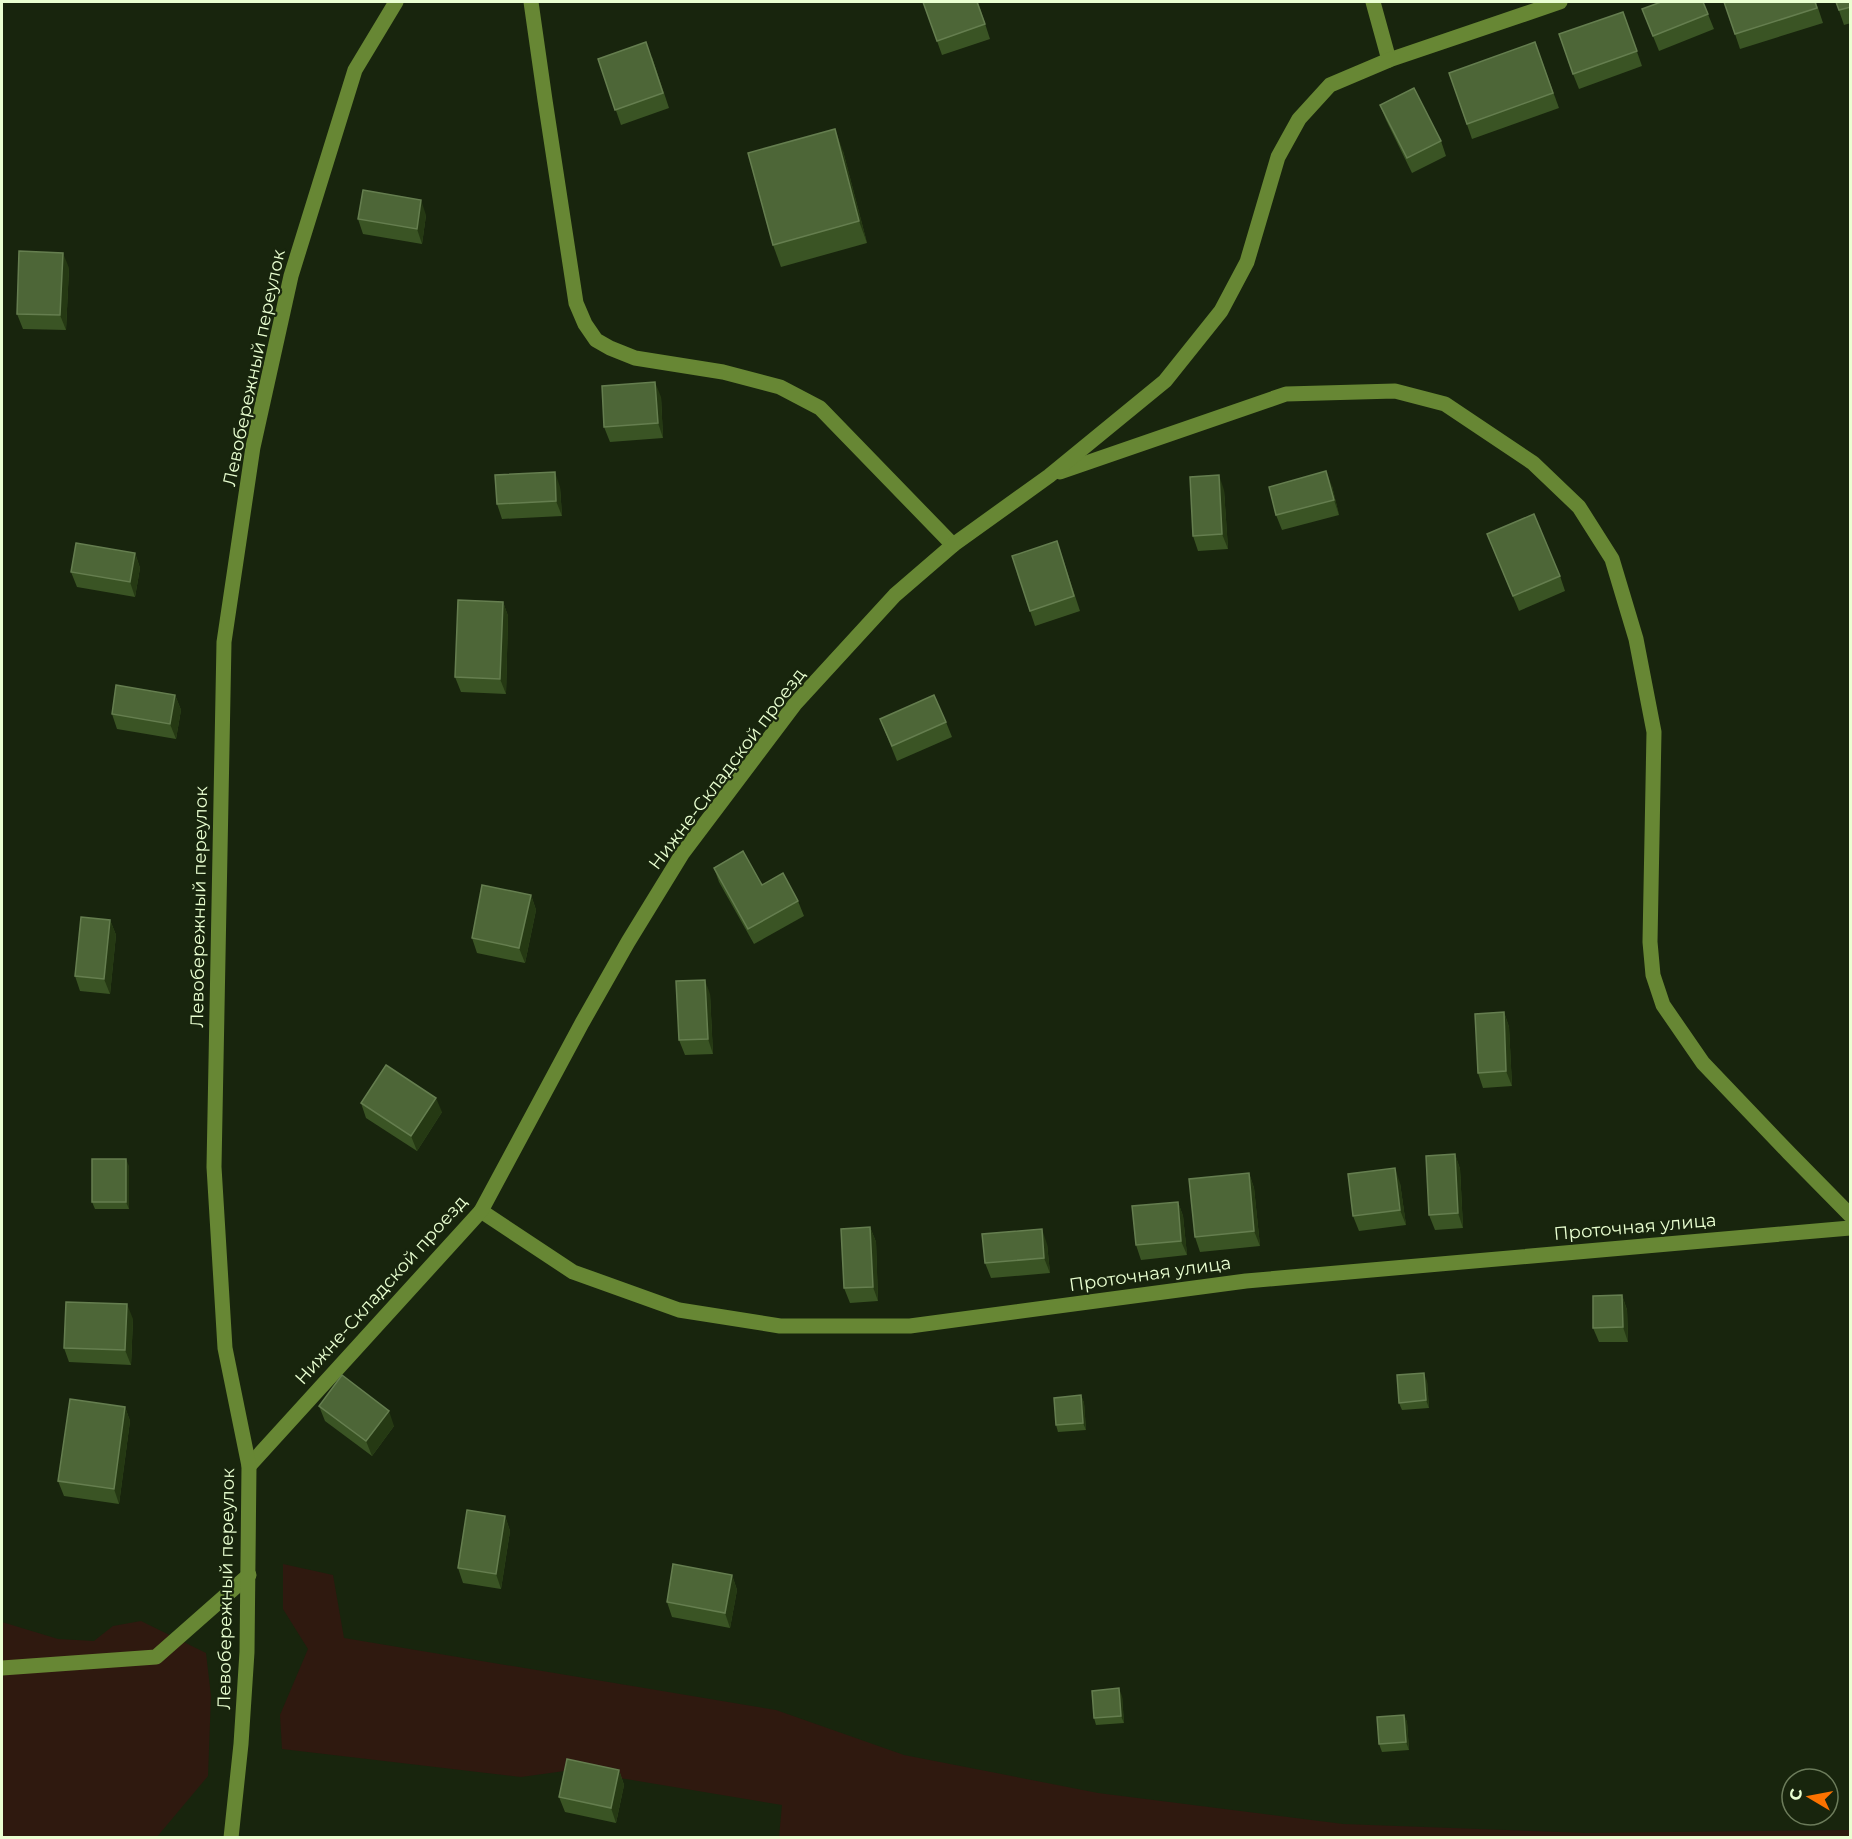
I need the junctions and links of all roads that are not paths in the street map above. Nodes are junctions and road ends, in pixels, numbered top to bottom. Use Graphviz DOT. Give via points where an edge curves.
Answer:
graph roads {
  1 [pos="396,2"];
  2 [pos="531,2"];
  3 [pos="1373,2"];
  4 [pos="1560,2"];
  5 [pos="1389,60"];
  6 [pos="1049,476"];
  7 [pos="953,545"];
  8 [pos="480,1211"];
  9 [pos="1851,1215"];
  10 [pos="1851,1228"];
  11 [pos="249,1466"];
  12 [pos="249,1575"];
  13 [pos="2,1668"];
  14 [pos="231,1838"];
  1 -- 11 [label="street, Левобережный переулок" via="355,70 291,276 253,447 224,642 214,1167 225,1348"];
  2 -- 7 [label="street" via="576,303 596,340 635,358 723,372 780,387 820,408"];
  3 -- 5 [label="street"];
  4 -- 5 [label="street, Нижне-Складской проезд"];
  5 -- 6 [label="street, Нижне-Складской проезд" via="1330,84 1299,119 1278,157 1247,262 1221,311 1165,381"];
  6 -- 7 [label="street, Нижне-Складской проезд"];
  6 -- 9 [label="street" via="1286,394 1395,391 1445,404 1533,463 1579,507 1612,559 1636,639 1654,732 1650,942 1653,975 1663,1005 1703,1063"];
  7 -- 8 [label="street, Нижне-Складской проезд" via="895,595 795,704 682,854 628,942"];
  8 -- 10 [label="street, Проточная улица" via="573,1272 679,1310 780,1326 910,1326 1246,1281"];
  8 -- 11 [label="street, Нижне-Складской проезд"];
  11 -- 12 [label="street, Левобережный переулок"];
  12 -- 13 [label="street" via="156,1657"];
  12 -- 14 [label="street, Левобережный переулок" via="248,1652"];
}
